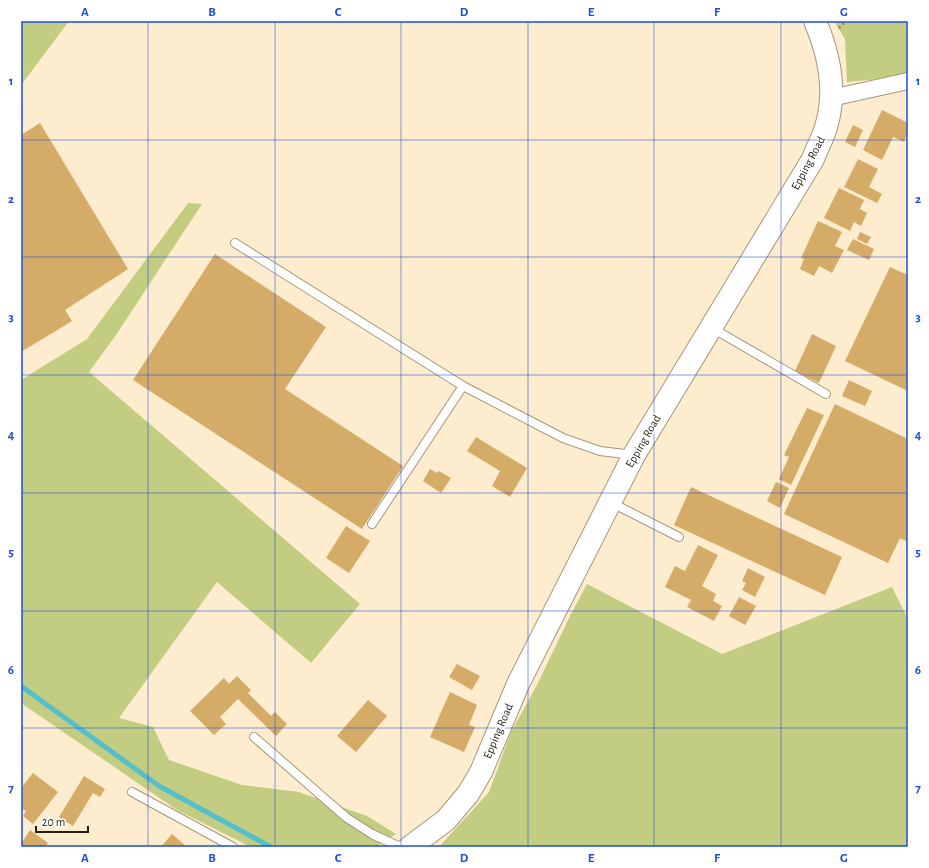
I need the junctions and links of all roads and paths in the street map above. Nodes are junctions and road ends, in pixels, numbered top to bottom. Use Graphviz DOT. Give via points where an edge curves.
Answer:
graph roads {
  1 [pos="815,21"];
  2 [pos="908,81"];
  3 [pos="831,98"];
  4 [pos="235,243"];
  5 [pos="711,328"];
  6 [pos="463,386"];
  7 [pos="826,394"];
  8 [pos="634,455"];
  9 [pos="610,502"];
  10 [pos="372,524"];
  11 [pos="679,537"];
  12 [pos="254,737"];
  13 [pos="132,792"];
  14 [pos="417,843"];
  15 [pos="233,847"];
  1 -- 3 [label="main road, Epping Road" via="829,64"];
  2 -- 3 [label="street"];
  3 -- 5 [label="main road, Epping Road" via="826,127 813,159"];
  4 -- 6 [label="lane"];
  5 -- 7 [label="lane"];
  5 -- 8 [label="main road, Epping Road"];
  6 -- 8 [label="lane" via="563,438 600,451"];
  6 -- 10 [label="lane"];
  8 -- 9 [label="main road, Epping Road"];
  9 -- 11 [label="lane"];
  9 -- 14 [label="main road, Epping Road" via="518,684 481,772 468,794 446,820"];
  12 -- 14 [label="lane" via="347,818 398,846"];
  13 -- 15 [label="lane"];
}
